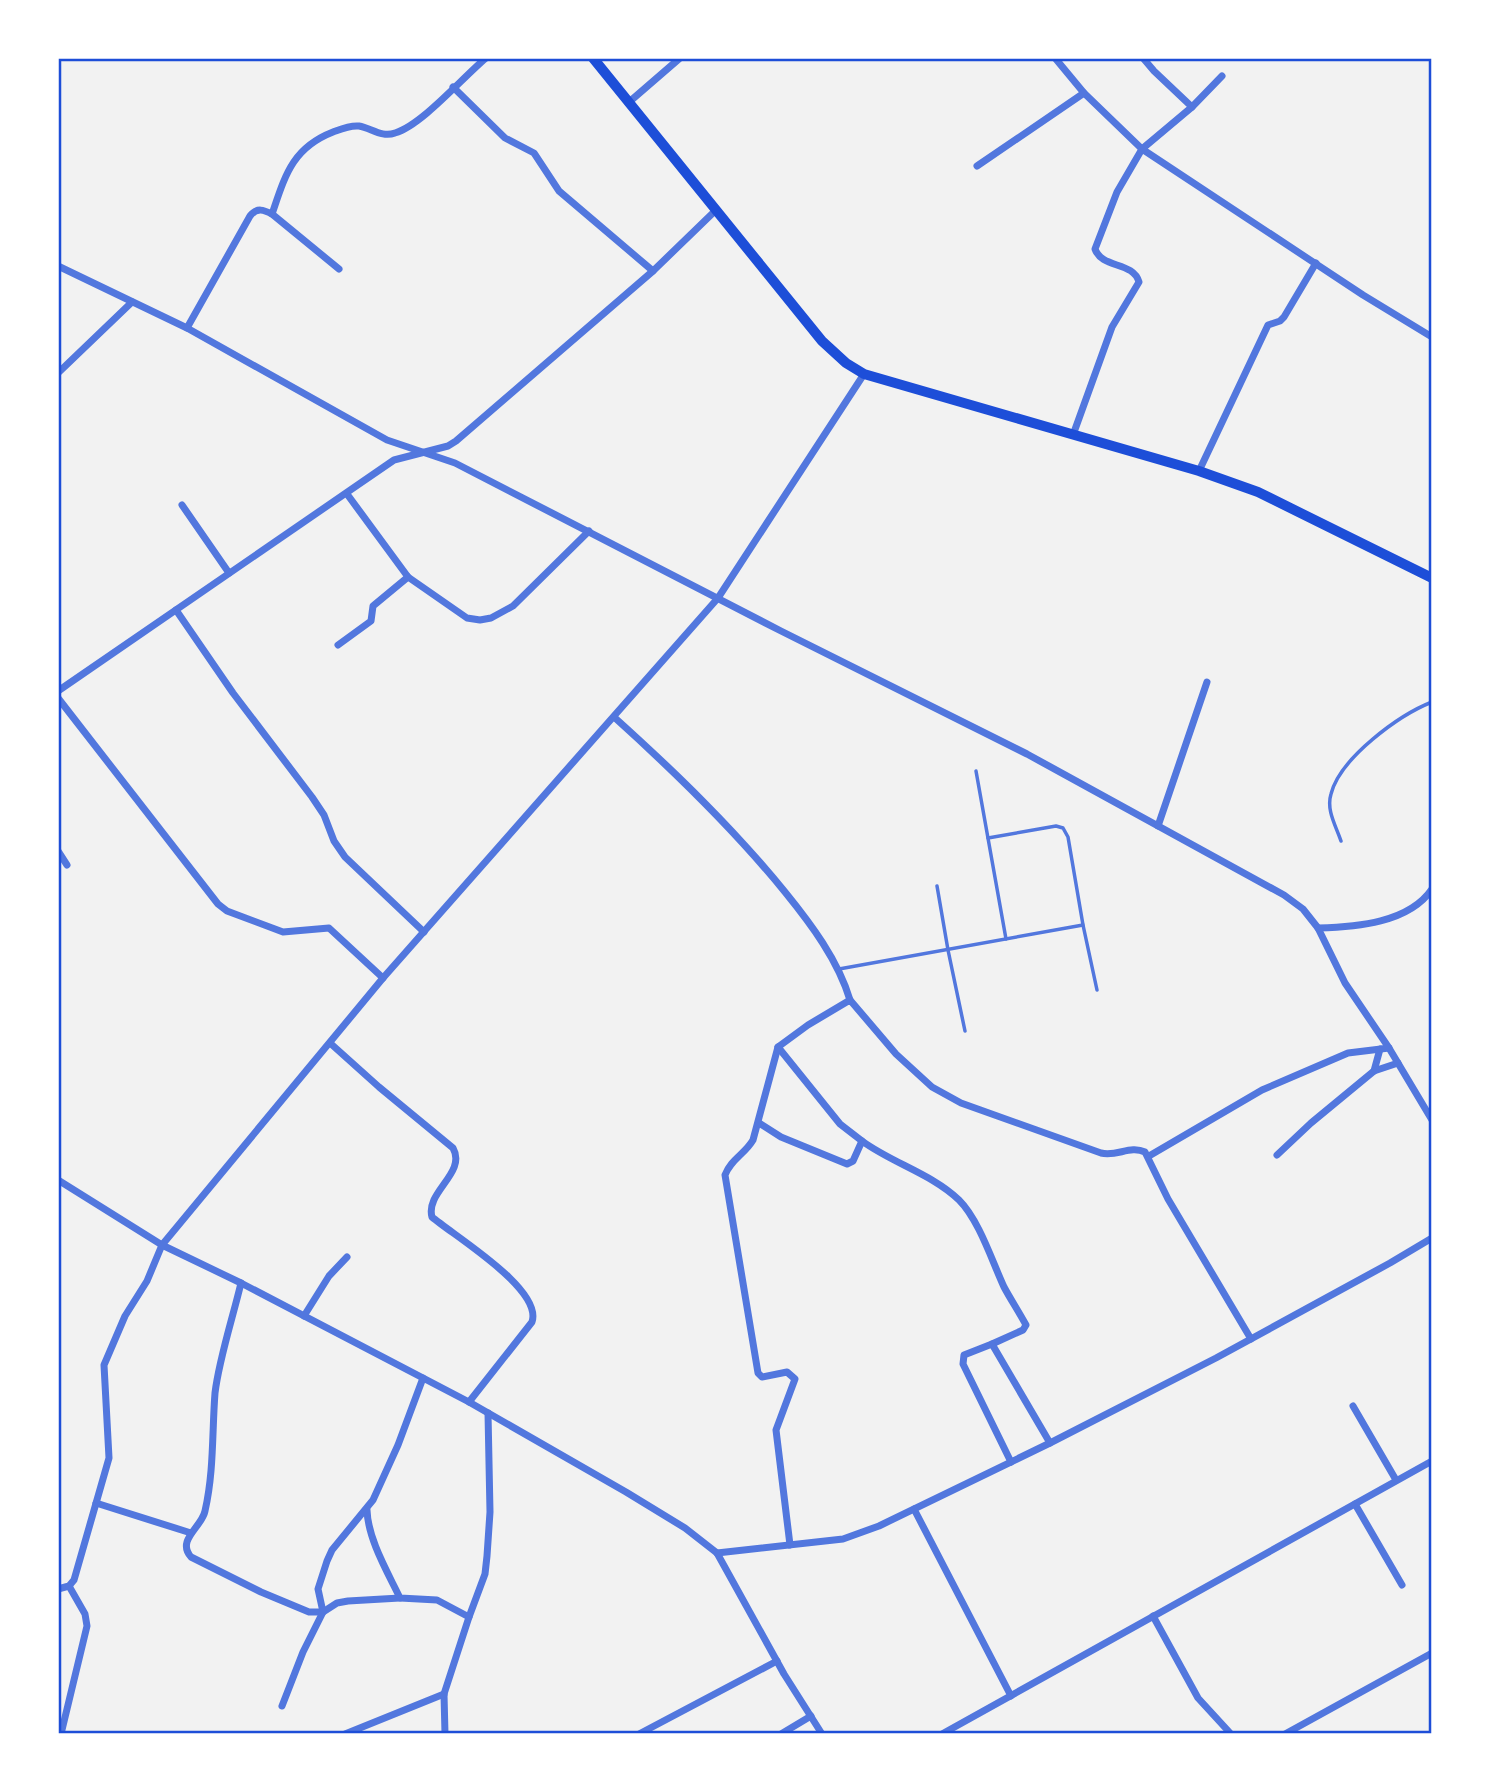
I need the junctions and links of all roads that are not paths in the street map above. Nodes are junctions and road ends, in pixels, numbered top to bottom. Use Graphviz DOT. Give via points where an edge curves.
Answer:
graph roads {
  1 [pos="486,58"];
  2 [pos="593,58"];
  3 [pos="680,58"];
  4 [pos="1055,58"];
  5 [pos="1143,58"];
  6 [pos="1222,76"];
  7 [pos="453,87"];
  8 [pos="1084,93"];
  9 [pos="628,103"];
  10 [pos="1192,107"];
  11 [pos="1142,149"];
  12 [pos="977,166"];
  13 [pos="716,211"];
  14 [pos="272,214"];
  15 [pos="1316,263"];
  16 [pos="58,266"];
  17 [pos="339,269"];
  18 [pos="653,271"];
  19 [pos="131,302"];
  20 [pos="187,328"];
  21 [pos="1432,337"];
  22 [pos="58,373"];
  23 [pos="864,374"];
  24 [pos="1073,435"];
  25 [pos="421,452"];
  26 [pos="1199,471"];
  27 [pos="347,494"];
  28 [pos="182,505"];
  29 [pos="589,531"];
  30 [pos="229,573"];
  31 [pos="408,577"];
  32 [pos="1432,578"];
  33 [pos="718,598"];
  34 [pos="176,610"];
  35 [pos="338,645"];
  36 [pos="1208,682"];
  37 [pos="58,691"];
  38 [pos="58,698"];
  39 [pos="1432,702"];
  40 [pos="614,717"];
  41 [pos="976,771"];
  42 [pos="1158,826"];
  43 [pos="988,838"];
  44 [pos="1341,841"];
  45 [pos="58,851"];
  46 [pos="66,865"];
  47 [pos="937,886"];
  48 [pos="1432,889"];
  49 [pos="1083,925"];
  50 [pos="1318,928"];
  51 [pos="424,932"];
  52 [pos="1006,939"];
  53 [pos="948,950"];
  54 [pos="837,970"];
  55 [pos="383,978"];
  56 [pos="1097,990"];
  57 [pos="850,1000"];
  58 [pos="965,1031"];
  59 [pos="330,1043"];
  60 [pos="778,1047"];
  61 [pos="1389,1048"];
  62 [pos="1380,1049"];
  63 [pos="1398,1063"];
  64 [pos="1374,1071"];
  65 [pos="1432,1120"];
  66 [pos="759,1123"];
  67 [pos="862,1142"];
  68 [pos="1277,1155"];
  69 [pos="1149,1156"];
  70 [pos="58,1180"];
  71 [pos="1432,1238"];
  72 [pos="162,1245"];
  73 [pos="347,1257"];
  74 [pos="241,1283"];
  75 [pos="304,1316"];
  76 [pos="1251,1339"];
  77 [pos="992,1344"];
  78 [pos="423,1378"];
  79 [pos="469,1402"];
  80 [pos="1353,1406"];
  81 [pos="488,1413"];
  82 [pos="1050,1443"];
  83 [pos="1432,1461"];
  84 [pos="1011,1462"];
  85 [pos="1396,1480"];
  86 [pos="96,1503"];
  87 [pos="1355,1503"];
  88 [pos="914,1509"];
  89 [pos="367,1510"];
  90 [pos="191,1533"];
  91 [pos="790,1545"];
  92 [pos="717,1553"];
  93 [pos="1402,1585"];
  94 [pos="69,1586"];
  95 [pos="58,1589"];
  96 [pos="400,1598"];
  97 [pos="323,1612"];
  98 [pos="1153,1616"];
  99 [pos="469,1617"];
  100 [pos="1432,1653"];
  101 [pos="777,1661"];
  102 [pos="444,1694"];
  103 [pos="1010,1696"];
  104 [pos="282,1706"];
  105 [pos="811,1716"];
  106 [pos="61,1734"];
  107 [pos="345,1734"];
  108 [pos="445,1734"];
  109 [pos="639,1734"];
  110 [pos="781,1734"];
  111 [pos="822,1734"];
  112 [pos="942,1734"];
  113 [pos="1231,1734"];
  114 [pos="1285,1734"];
  1 -- 7 [label="street"];
  2 -- 9 [label="main road"];
  3 -- 9 [label="street"];
  4 -- 8 [label="street"];
  5 -- 10 [label="street"];
  6 -- 10 [label="street"];
  7 -- 14 [label="street" via="397,133 346,127 313,143 293,160"];
  7 -- 18 [label="street" via="505,138 534,153 559,191"];
  8 -- 11 [label="street"];
  8 -- 12 [label="street"];
  9 -- 13 [label="main road"];
  10 -- 11 [label="street"];
  11 -- 15 [label="street"];
  11 -- 24 [label="street" via="1117,192 1095,249 1104,260 1134,272 1139,285 1112,327"];
  13 -- 18 [label="street"];
  13 -- 23 [label="main road" via="822,341"];
  14 -- 17 [label="street"];
  14 -- 20 [label="street" via="261,209 250,216"];
  15 -- 21 [label="street"];
  15 -- 26 [label="street" via="1284,317 1268,325"];
  16 -- 19 [label="street"];
  18 -- 25 [label="street" via="464,436 448,446"];
  19 -- 20 [label="street"];
  19 -- 22 [label="street"];
  20 -- 25 [label="street" via="387,440"];
  23 -- 24 [label="main road"];
  23 -- 33 [label="street"];
  24 -- 26 [label="main road"];
  25 -- 27 [label="street" via="394,460"];
  25 -- 29 [label="street" via="455,463"];
  26 -- 32 [label="main road" via="1258,492"];
  27 -- 30 [label="street"];
  27 -- 31 [label="street"];
  28 -- 30 [label="street"];
  29 -- 31 [label="street" via="513,606 491,618 467,618"];
  29 -- 33 [label="street"];
  30 -- 34 [label="street"];
  31 -- 35 [label="street" via="373,606 371,621"];
  33 -- 40 [label="street"];
  33 -- 42 [label="street" via="1027,754"];
  34 -- 37 [label="street"];
  34 -- 51 [label="street" via="318,806 345,857"];
  36 -- 42 [label="street"];
  38 -- 55 [label="street" via="218,904 283,932 329,928"];
  39 -- 44 [label="lane" via="1378,733 1338,777 1330,806"];
  40 -- 51 [label="street"];
  40 -- 54 [label="street" via="685,780 754,854 809,922"];
  41 -- 43 [label="lane"];
  42 -- 50 [label="street" via="1284,895"];
  43 -- 49 [label="lane" via="1063,828"];
  43 -- 52 [label="lane"];
  45 -- 46 [label="street"];
  47 -- 53 [label="lane"];
  48 -- 50 [label="street" via="1414,906 1357,928"];
  49 -- 52 [label="lane"];
  49 -- 56 [label="lane"];
  50 -- 61 [label="street" via="1345,983"];
  51 -- 55 [label="street"];
  52 -- 53 [label="lane"];
  53 -- 54 [label="lane"];
  53 -- 58 [label="lane"];
  54 -- 57 [label="street"];
  55 -- 59 [label="street"];
  57 -- 60 [label="street"];
  57 -- 69 [label="street" via="925,1082 961,1103 1090,1150 1110,1155 1136,1149"];
  59 -- 72 [label="street"];
  59 -- 79 [label="street" via="453,1148 455,1163 431,1205 432,1217 515,1282 533,1308 533,1322"];
  60 -- 66 [label="street"];
  60 -- 67 [label="street" via="840,1124"];
  61 -- 62 [label="street"];
  61 -- 63 [label="street"];
  62 -- 64 [label="street"];
  62 -- 69 [label="street" via="1348,1052 1262,1090"];
  63 -- 64 [label="street"];
  63 -- 65 [label="street"];
  64 -- 68 [label="street"];
  66 -- 67 [label="street" via="781,1138 847,1164"];
  66 -- 91 [label="street" via="752,1144 737,1155 725,1175 758,1373 762,1377 789,1373 795,1379 776,1430"];
  67 -- 77 [label="street" via="934,1182 967,1209 1026,1325"];
  69 -- 76 [label="street" via="1168,1199"];
  70 -- 72 [label="street"];
  71 -- 76 [label="street"];
  72 -- 74 [label="street"];
  72 -- 86 [label="street" via="104,1364 109,1456"];
  73 -- 75 [label="street"];
  74 -- 75 [label="street"];
  74 -- 90 [label="street" via="216,1391 205,1513"];
  75 -- 78 [label="street"];
  76 -- 82 [label="street"];
  77 -- 82 [label="street"];
  77 -- 84 [label="street" via="964,1355 962,1364"];
  78 -- 79 [label="street"];
  78 -- 89 [label="street"];
  79 -- 81 [label="street"];
  80 -- 85 [label="street"];
  81 -- 92 [label="street" via="685,1528"];
  81 -- 99 [label="street" via="487,1556"];
  82 -- 84 [label="street"];
  83 -- 85 [label="street"];
  84 -- 88 [label="street"];
  85 -- 87 [label="street"];
  86 -- 90 [label="street"];
  86 -- 94 [label="street"];
  87 -- 93 [label="street"];
  87 -- 98 [label="street"];
  88 -- 91 [label="street" via="843,1539"];
  88 -- 103 [label="street"];
  89 -- 96 [label="street" via="367,1521"];
  89 -- 97 [label="street" via="327,1560 318,1588"];
  90 -- 97 [label="street" via="186,1550 191,1557 309,1612"];
  91 -- 92 [label="street"];
  92 -- 101 [label="street"];
  94 -- 95 [label="street"];
  94 -- 106 [label="street" via="87,1626"];
  96 -- 97 [label="street" via="343,1602"];
  96 -- 99 [label="street" via="437,1601"];
  97 -- 104 [label="street"];
  98 -- 103 [label="street"];
  98 -- 113 [label="street" via="1198,1698"];
  99 -- 102 [label="street"];
  100 -- 114 [label="street"];
  101 -- 105 [label="street"];
  101 -- 109 [label="street"];
  102 -- 107 [label="street"];
  102 -- 108 [label="street"];
  103 -- 112 [label="street"];
  105 -- 110 [label="street"];
  105 -- 111 [label="street"];
}
